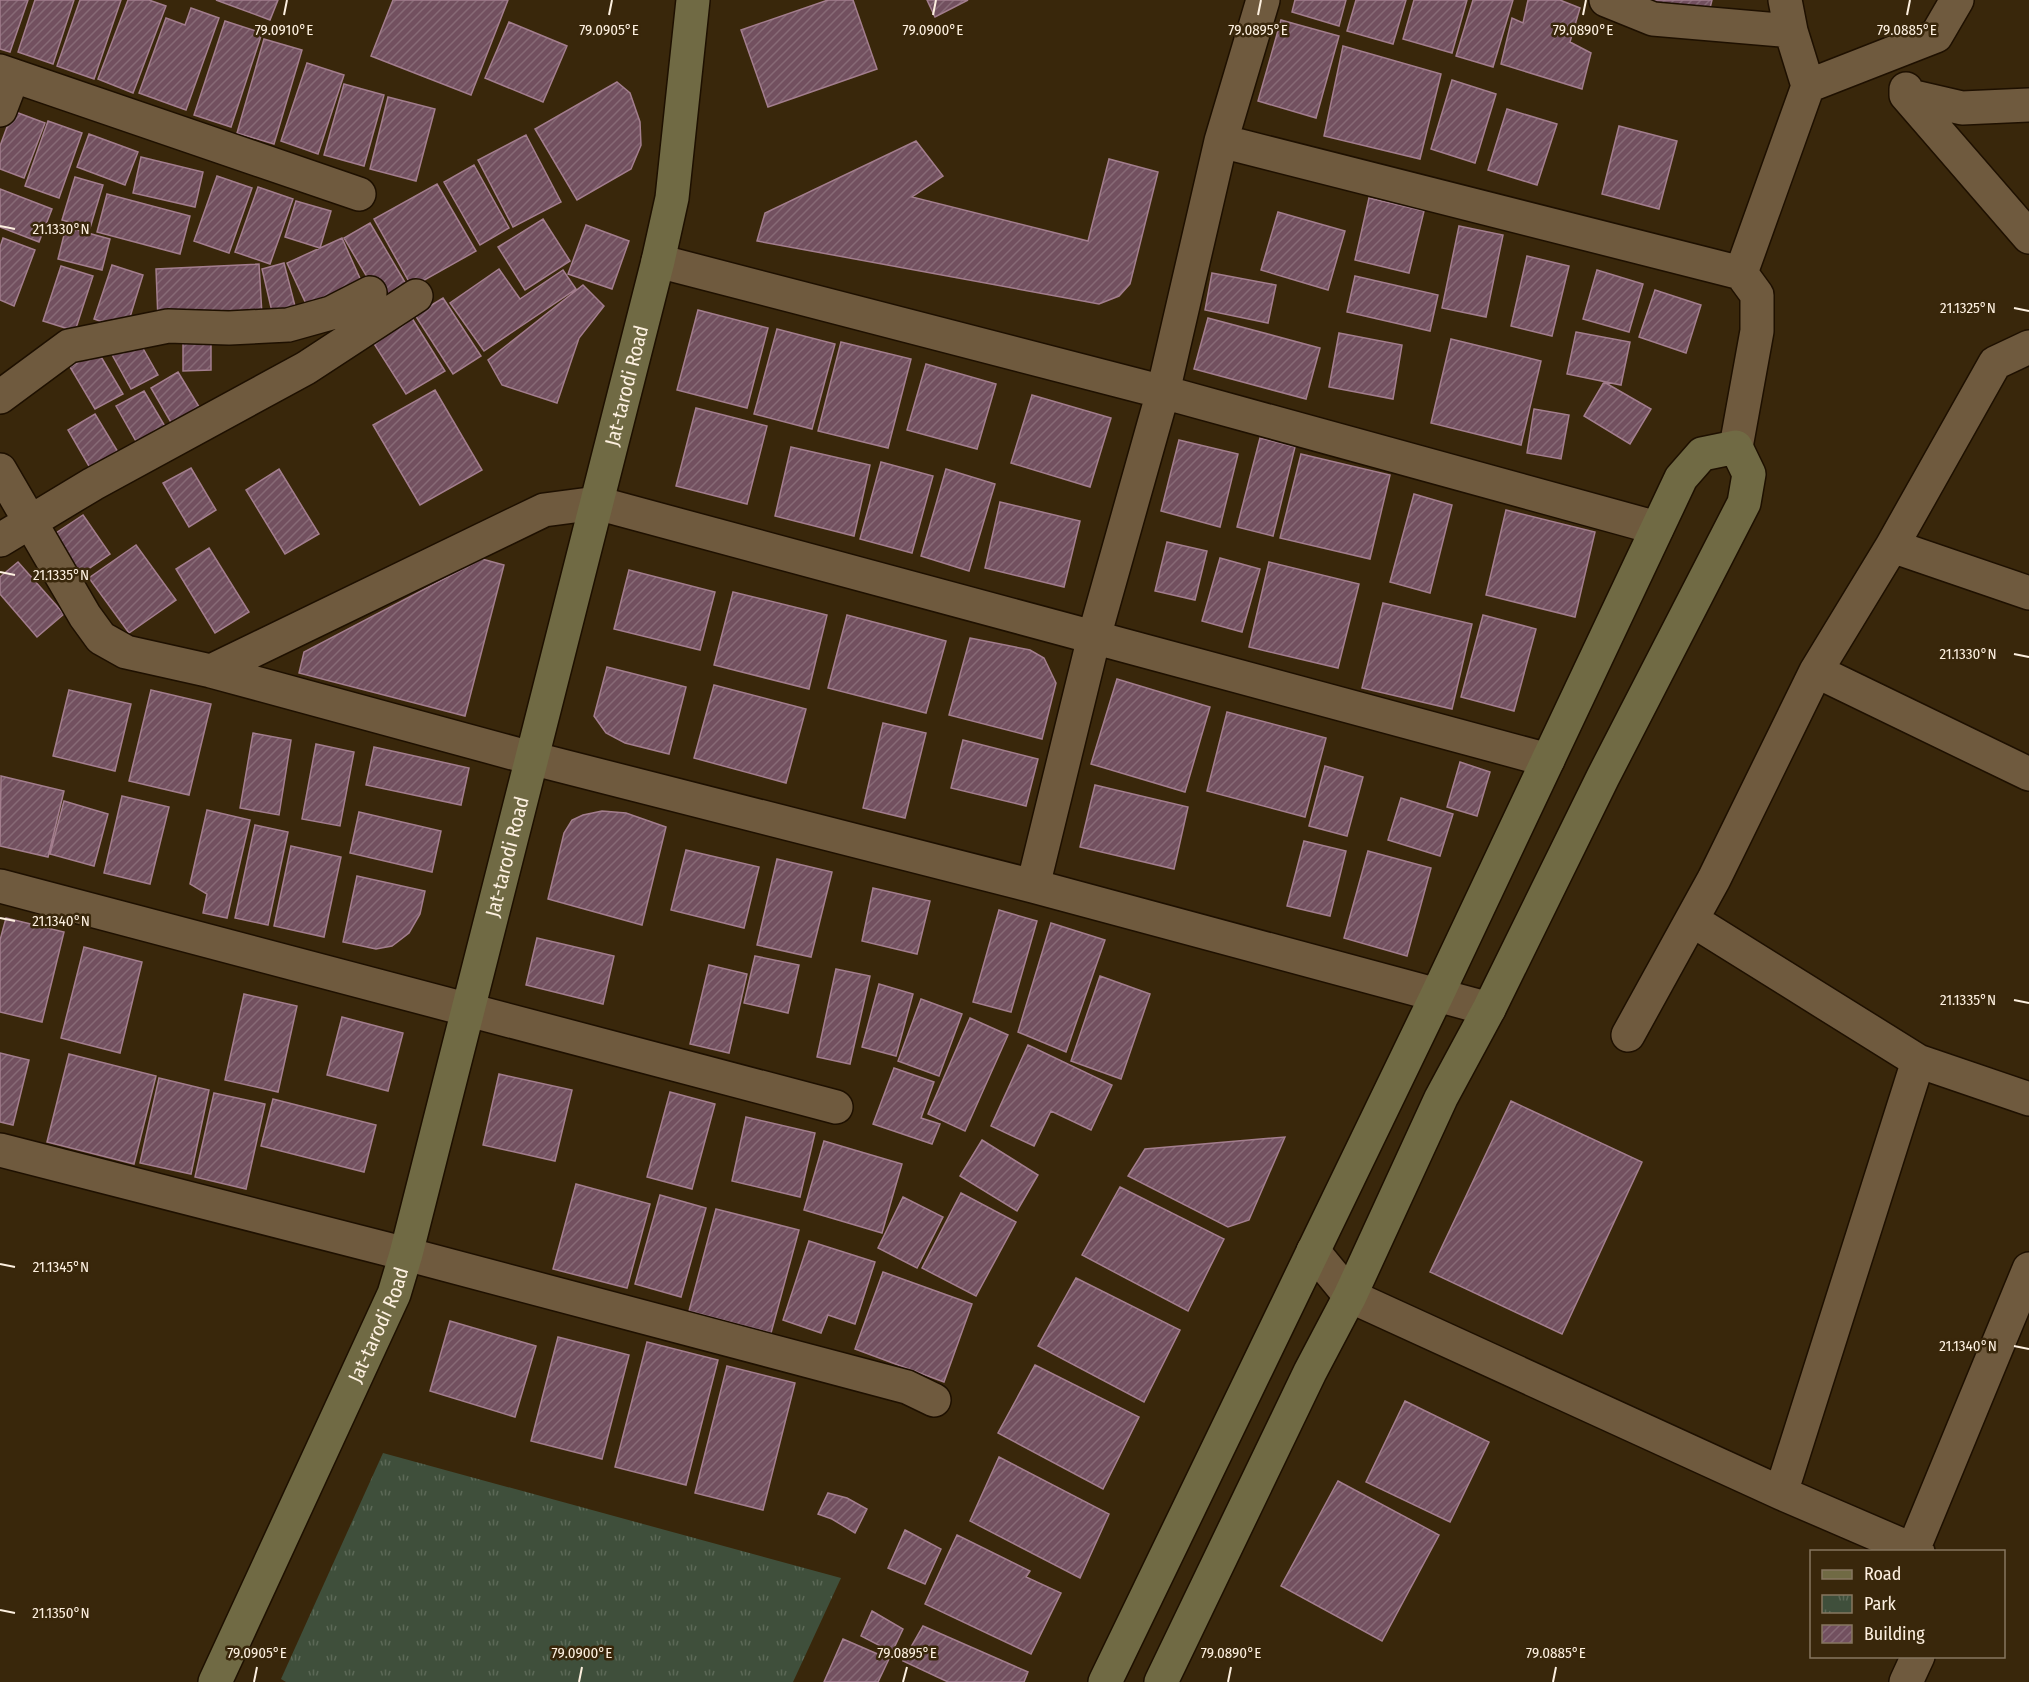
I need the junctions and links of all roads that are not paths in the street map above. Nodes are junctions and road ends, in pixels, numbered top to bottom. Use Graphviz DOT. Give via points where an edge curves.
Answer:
graph roads {
  1 [pos="693,0"];
  2 [pos="1263,0"];
  3 [pos="1606,0"];
  4 [pos="1785,0"];
  5 [pos="1958,0"];
  6 [pos="1791,31"];
  7 [pos="1903,48"];
  8 [pos="7,73"];
  9 [pos="1808,86"];
  10 [pos="1906,95"];
  11 [pos="2029,105"];
  12 [pos="0,110"];
  13 [pos="1221,141"];
  14 [pos="359,194"];
  15 [pos="2029,237"];
  16 [pos="658,261"];
  17 [pos="1741,273"];
  18 [pos="370,293"];
  19 [pos="416,296"];
  20 [pos="2029,348"];
  21 [pos="1163,392"];
  22 [pos="0,397"];
  23 [pos="1736,447"];
  24 [pos="0,470"];
  25 [pos="597,503"];
  26 [pos="29,522"];
  27 [pos="1657,528"];
  28 [pos="0,540"];
  29 [pos="1892,546"];
  30 [pos="2029,593"];
  31 [pos="1094,637"];
  32 [pos="211,671"];
  33 [pos="1816,671"];
  34 [pos="531,758"];
  35 [pos="1548,760"];
  36 [pos="2029,774"];
  37 [pos="0,886"];
  38 [pos="1033,886"];
  39 [pos="1692,920"];
  40 [pos="1437,995"];
  41 [pos="469,1009"];
  42 [pos="1489,1009"];
  43 [pos="1628,1035"];
  44 [pos="1918,1061"];
  45 [pos="2029,1099"];
  46 [pos="836,1107"];
  47 [pos="0,1150"];
  48 [pos="1313,1251"];
  49 [pos="406,1254"];
  50 [pos="2029,1269"];
  51 [pos="1350,1296"];
  52 [pos="934,1400"];
  53 [pos="1781,1493"];
  54 [pos="1916,1550"];
  55 [pos="1917,1658"];
  56 [pos="215,1682"];
  57 [pos="1105,1682"];
  58 [pos="1161,1682"];
  59 [pos="1906,1682"];
  1 -- 16 [label="street, Jat-tarodi Road" via="672,198"];
  2 -- 13 [label="street"];
  3 -- 6 [label="street" via="1653,19"];
  4 -- 6 [label="street"];
  5 -- 7 [label="street" via="1936,36"];
  6 -- 9 [label="street"];
  7 -- 9 [label="street"];
  7 -- 10 [label="street"];
  8 -- 12 [label="street"];
  8 -- 14 [label="street"];
  9 -- 17 [label="street"];
  10 -- 11 [label="street" via="1962,108"];
  10 -- 15 [label="street"];
  13 -- 17 [label="street"];
  13 -- 21 [label="street"];
  16 -- 21 [label="street"];
  16 -- 25 [label="street, Jat-tarodi Road"];
  17 -- 23 [label="street" via="1757,295 1757,331"];
  18 -- 22 [label="street" via="331,314 288,325 168,326 69,346"];
  19 -- 26 [label="street" via="306,368"];
  20 -- 29 [label="street" via="1995,363"];
  21 -- 27 [label="street"];
  21 -- 31 [label="street"];
  23 -- 27 [label="street" via="1702,454 1681,478"];
  23 -- 42 [label="street" via="1749,474 1744,503"];
  24 -- 26 [label="street"];
  25 -- 31 [label="street"];
  25 -- 32 [label="street" via="544,510"];
  25 -- 34 [label="street, Jat-tarodi Road"];
  26 -- 28 [label="street"];
  26 -- 32 [label="street" via="101,638 126,652"];
  27 -- 35 [label="street"];
  29 -- 30 [label="street"];
  29 -- 33 [label="street"];
  31 -- 35 [label="street"];
  31 -- 38 [label="street"];
  32 -- 34 [label="street"];
  33 -- 36 [label="street"];
  33 -- 39 [label="street"];
  34 -- 38 [label="street"];
  34 -- 41 [label="street, Jat-tarodi Road"];
  35 -- 40 [label="street"];
  37 -- 41 [label="street"];
  38 -- 40 [label="street"];
  39 -- 43 [label="street"];
  39 -- 44 [label="street"];
  40 -- 42 [label="street"];
  40 -- 48 [label="street"];
  41 -- 46 [label="street"];
  41 -- 49 [label="street, Jat-tarodi Road"];
  42 -- 51 [label="street" via="1441,1098"];
  44 -- 45 [label="street"];
  44 -- 53 [label="street"];
  47 -- 49 [label="street"];
  48 -- 51 [label="street"];
  48 -- 57 [label="street"];
  49 -- 52 [label="street" via="907,1388"];
  49 -- 56 [label="street, Jat-tarodi Road" via="394,1294"];
  50 -- 54 [label="street"];
  51 -- 53 [label="street"];
  51 -- 58 [label="street"];
  53 -- 54 [label="street"];
  55 -- 59 [label="street"];
}
